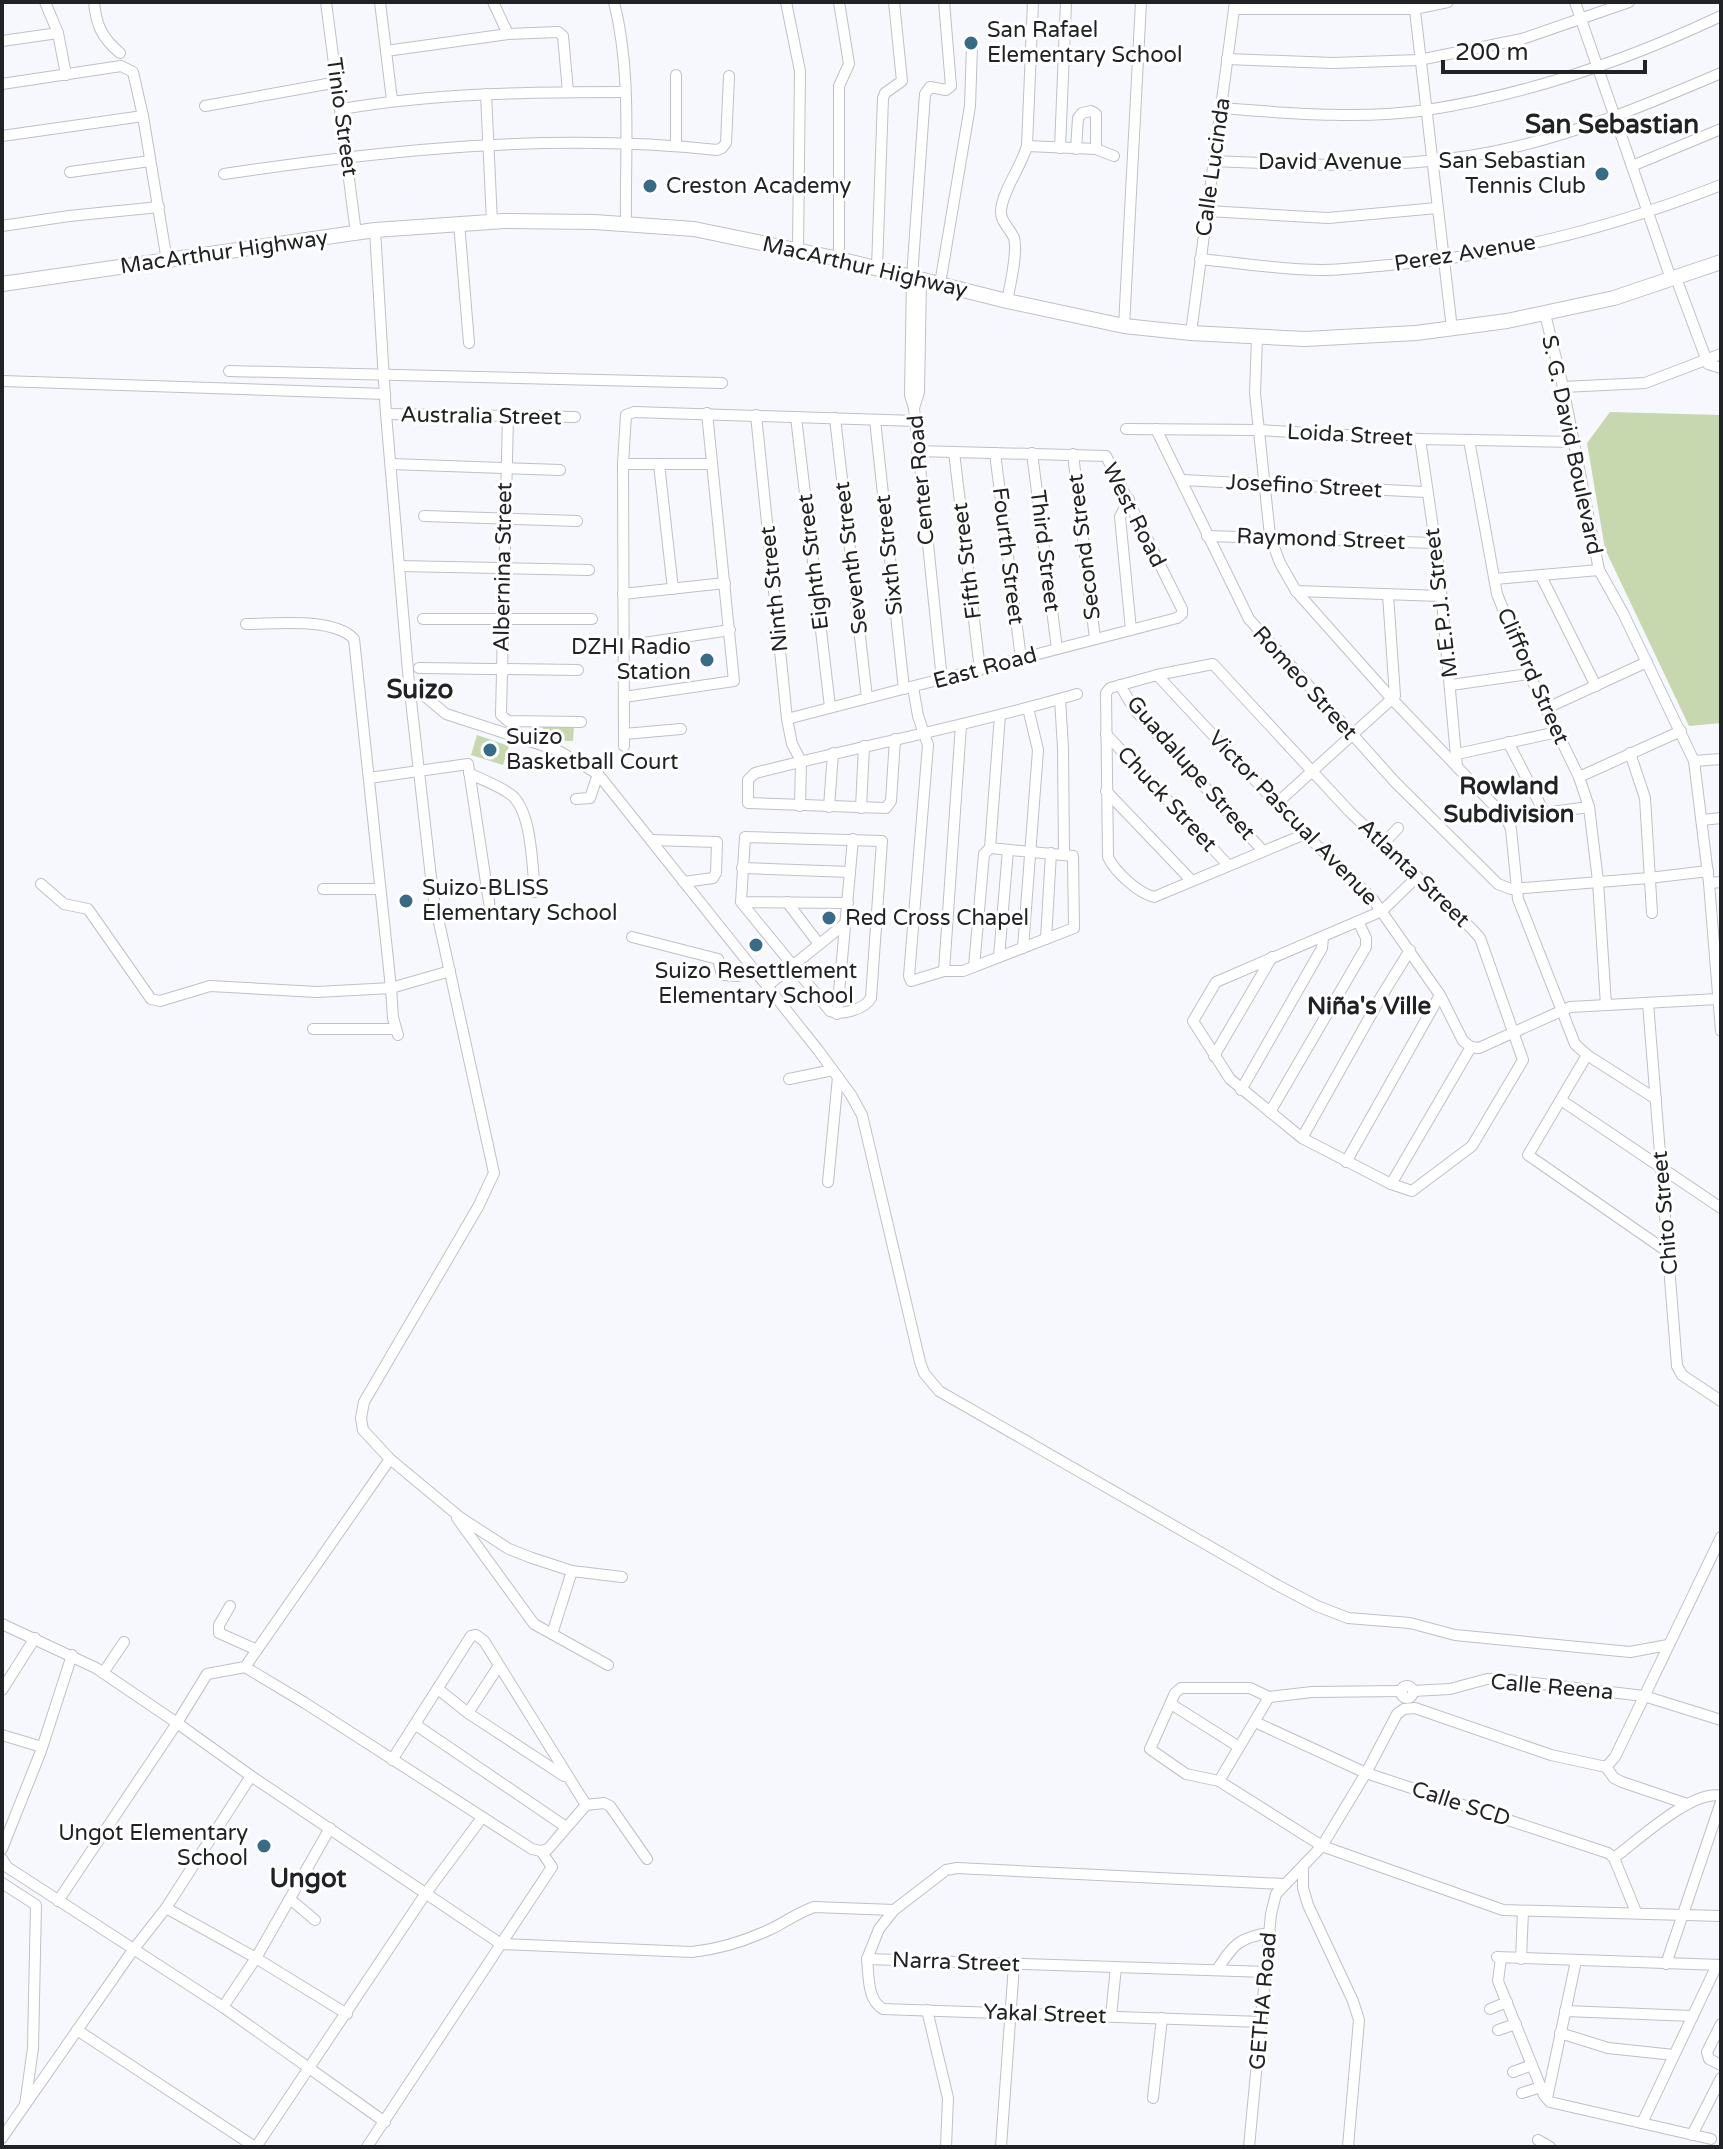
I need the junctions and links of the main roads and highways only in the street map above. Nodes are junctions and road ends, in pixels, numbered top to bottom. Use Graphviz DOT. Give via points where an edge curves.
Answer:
graph roads {
  1 [pos="1721,262"];
  2 [pos="2,284"];
  1 -- 2 [label="highway, MacArthur Highway" via="1614,298 1545,314 1363,337 1257,337 1124,326 798,250 694,229 626,223 492,222 375,230"];
}
